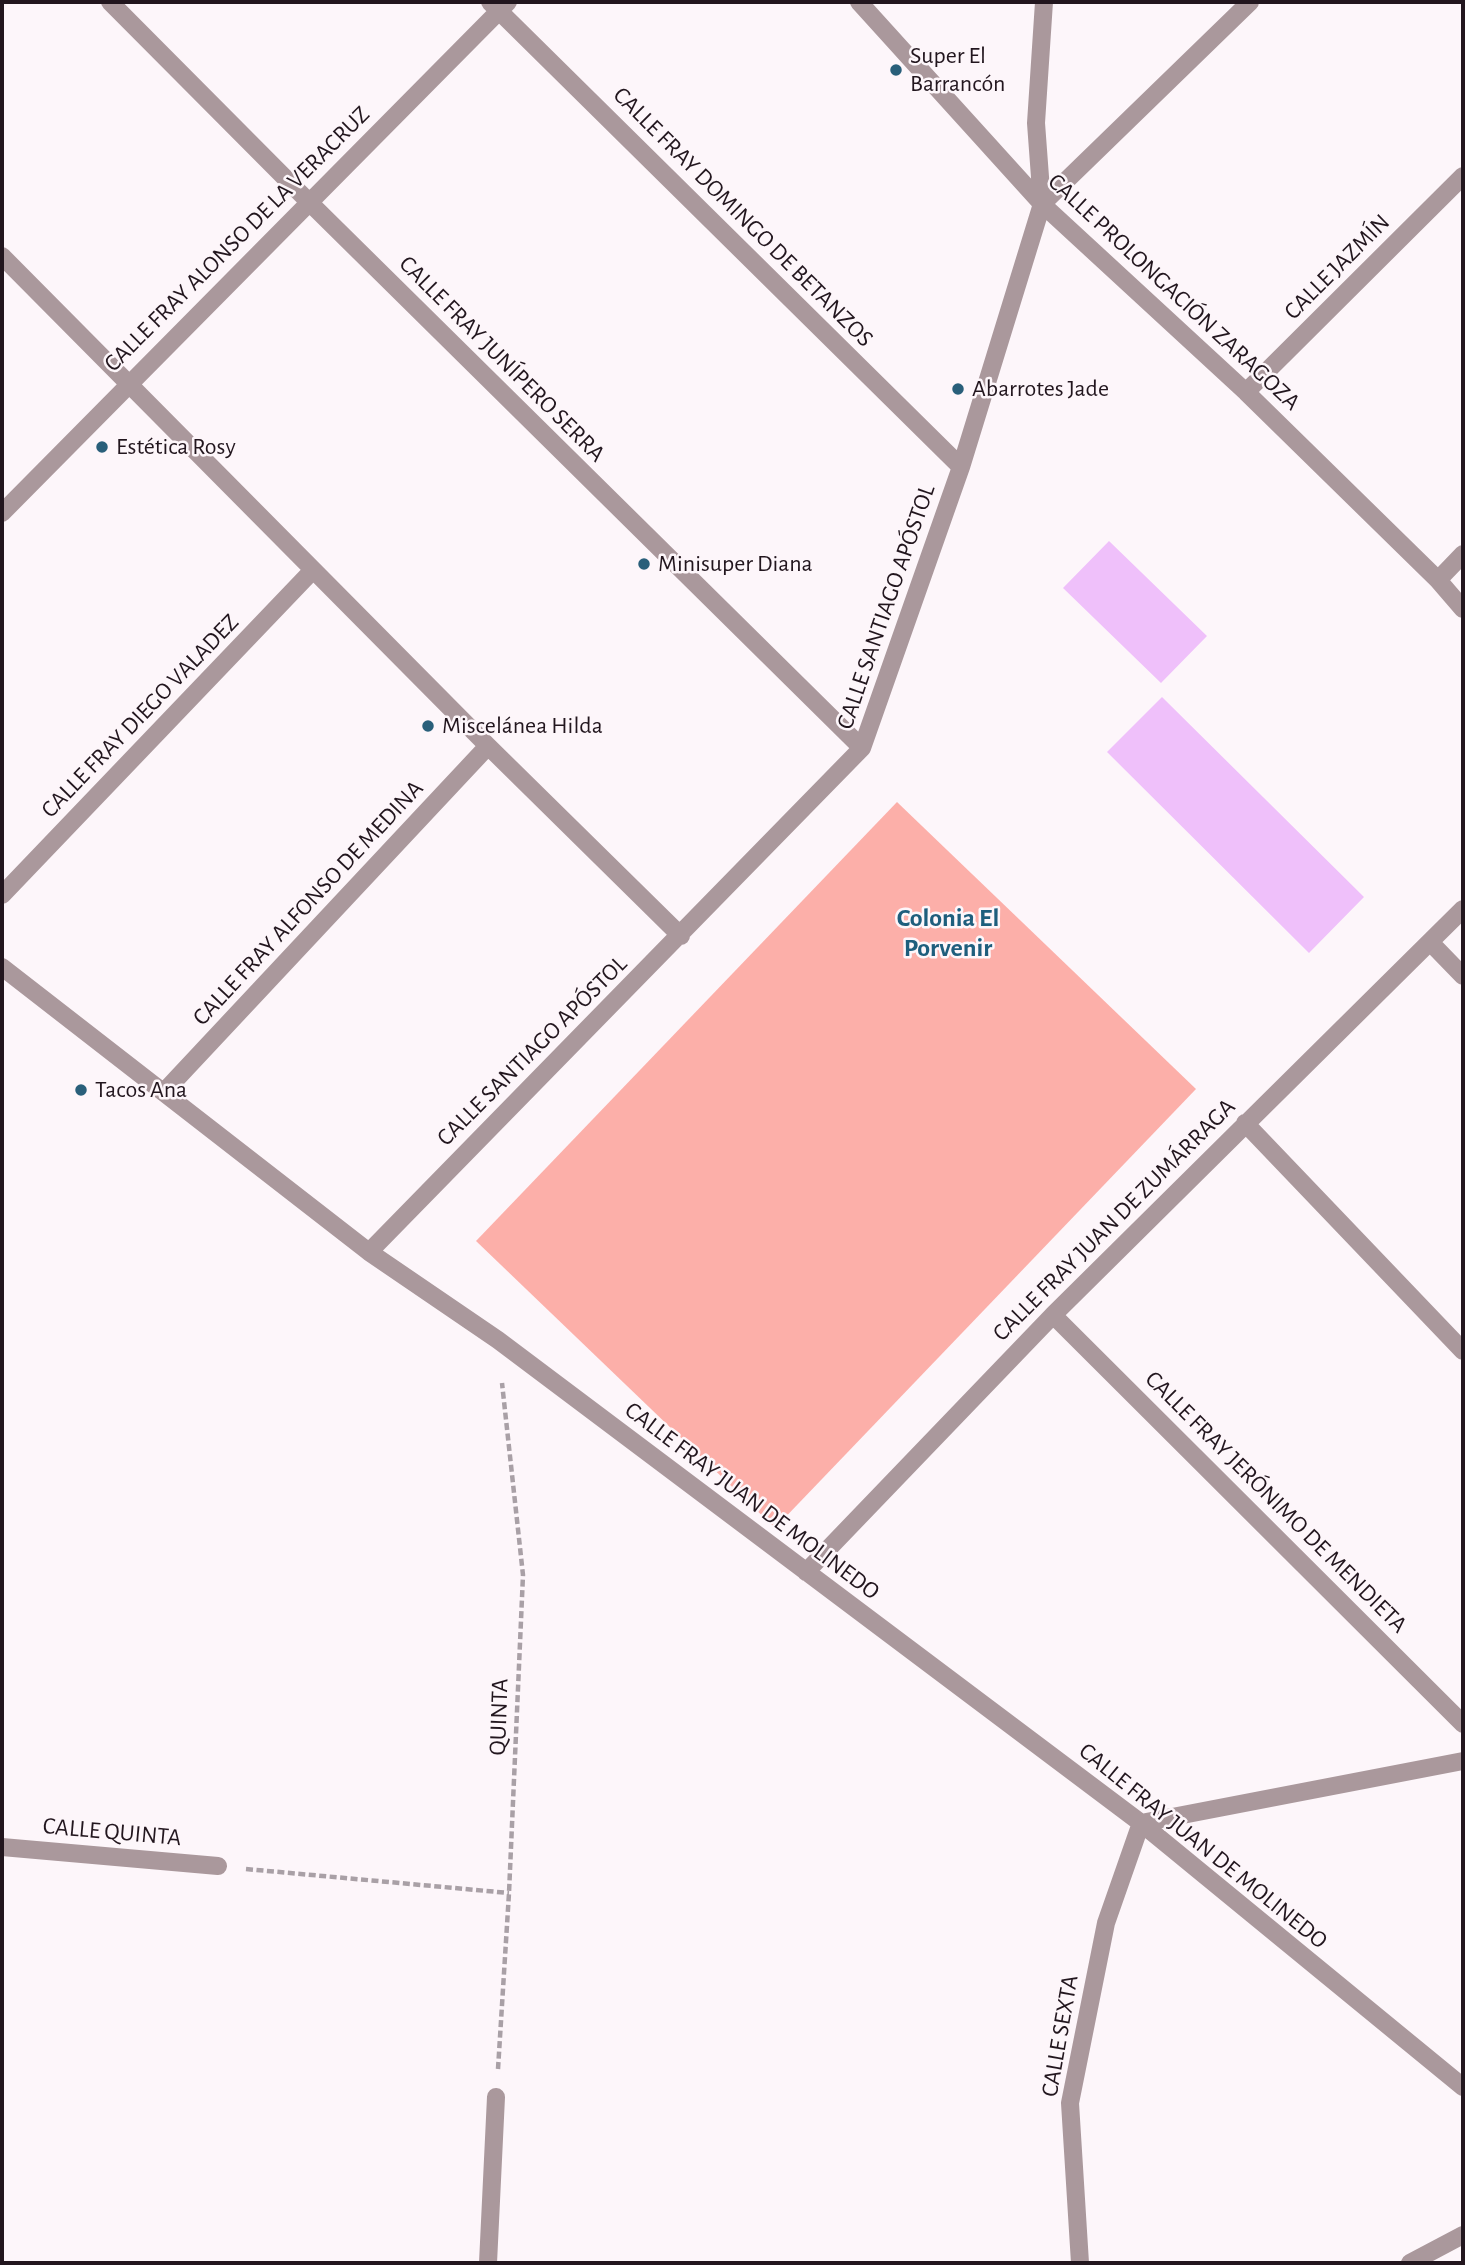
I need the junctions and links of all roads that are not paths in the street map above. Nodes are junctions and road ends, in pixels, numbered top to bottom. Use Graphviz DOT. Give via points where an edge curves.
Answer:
graph roads {
  1 [pos="110,2"];
  2 [pos="859,2"];
  3 [pos="1044,2"];
  4 [pos="1250,2"];
  5 [pos="499,5"];
  6 [pos="1463,176"];
  7 [pos="308,201"];
  8 [pos="1042,204"];
  9 [pos="2,257"];
  10 [pos="127,384"];
  11 [pos="1246,392"];
  12 [pos="961,467"];
  13 [pos="2,513"];
  14 [pos="1463,554"];
  15 [pos="313,570"];
  16 [pos="1438,580"];
  17 [pos="1463,609"];
  18 [pos="488,746"];
  19 [pos="862,748"];
  20 [pos="2,895"];
  21 [pos="1463,909"];
  22 [pos="681,936"];
  23 [pos="1430,942"];
  24 [pos="2,967"];
  25 [pos="1463,976"];
  26 [pos="164,1093"];
  27 [pos="1245,1123"];
  28 [pos="369,1251"];
  29 [pos="1053,1315"];
  30 [pos="1463,1351"];
  31 [pos="806,1572"];
  32 [pos="1463,1724"];
  33 [pos="1463,1761"];
  34 [pos="1141,1824"];
  35 [pos="2,1847"];
  36 [pos="218,1866"];
  37 [pos="1463,2087"];
  38 [pos="496,2097"];
  39 [pos="1463,2235"];
  40 [pos="488,2263"];
  41 [pos="1080,2263"];
  42 [pos="1410,2263"];
  1 -- 7 [label="street, CALLE FRAY JUNÍPERO SERRA"];
  2 -- 8 [label="street, CALLE PROLONGACIÓN ZARAGOZA"];
  3 -- 8 [label="street, CALLE SANTIAGO APÓSTOL" via="1036,123"];
  4 -- 8 [label="street"];
  5 -- 7 [label="street, CALLE FRAY ALONSO DE LA VERACRUZ"];
  5 -- 12 [label="street, CALLE FRAY DOMINGO DE BETANZOS"];
  6 -- 11 [label="street, CALLE JAZMÍN"];
  7 -- 10 [label="street, CALLE FRAY ALONSO DE LA VERACRUZ"];
  7 -- 19 [label="street, CALLE FRAY JUNÍPERO SERRA"];
  8 -- 11 [label="street, CALLE PROLONGACIÓN ZARAGOZA"];
  8 -- 12 [label="street, CALLE SANTIAGO APÓSTOL"];
  9 -- 10 [label="street"];
  10 -- 13 [label="street, CALLE FRAY ALONSO DE LA VERACRUZ"];
  10 -- 15 [label="street"];
  11 -- 16 [label="street, CALLE PROLONGACIÓN ZARAGOZA"];
  12 -- 19 [label="street, CALLE SANTIAGO APÓSTOL"];
  14 -- 16 [label="street"];
  15 -- 18 [label="street"];
  15 -- 20 [label="street, CALLE FRAY DIEGO VALADEZ"];
  16 -- 17 [label="street, CALLE PROLONGACIÓN ZARAGOZA"];
  18 -- 22 [label="street"];
  18 -- 26 [label="street, CALLE FRAY ALFONSO DE MEDINA"];
  19 -- 22 [label="street, CALLE SANTIAGO APÓSTOL"];
  21 -- 23 [label="street, CALLE FRAY JUAN DE ZUMÁRRAGA"];
  22 -- 28 [label="street, CALLE SANTIAGO APÓSTOL"];
  23 -- 25 [label="street"];
  23 -- 27 [label="street, CALLE FRAY JUAN DE ZUMÁRRAGA"];
  24 -- 26 [label="street, CALLE FRAY JUAN DE MOLINEDO"];
  26 -- 28 [label="street, CALLE FRAY JUAN DE MOLINEDO"];
  27 -- 29 [label="street, CALLE FRAY JUAN DE ZUMÁRRAGA"];
  27 -- 30 [label="street"];
  28 -- 31 [label="street, CALLE FRAY JUAN DE MOLINEDO" via="498,1340"];
  29 -- 31 [label="street, CALLE FRAY JUAN DE ZUMÁRRAGA"];
  29 -- 32 [label="street, CALLE FRAY JERÓNIMO DE MENDIETA"];
  31 -- 34 [label="street, CALLE FRAY JUAN DE MOLINEDO"];
  33 -- 34 [label="street"];
  34 -- 37 [label="street, CALLE FRAY JUAN DE MOLINEDO"];
  34 -- 41 [label="street, CALLE SEXTA" via="1106,1923 1070,2102"];
  35 -- 36 [label="street, CALLE QUINTA"];
  38 -- 40 [label="street"];
  39 -- 42 [label="street"];
}
